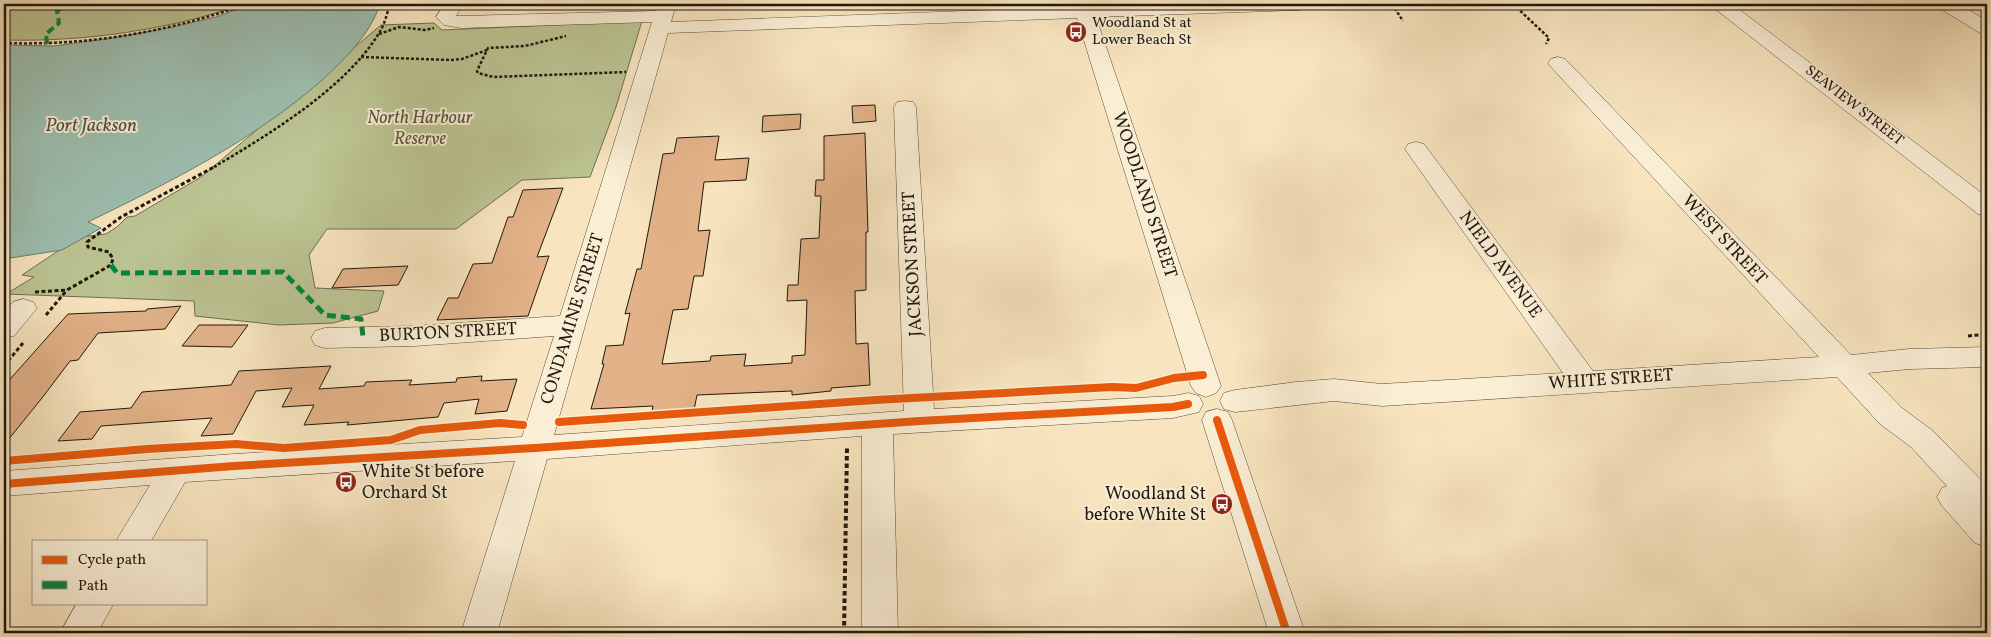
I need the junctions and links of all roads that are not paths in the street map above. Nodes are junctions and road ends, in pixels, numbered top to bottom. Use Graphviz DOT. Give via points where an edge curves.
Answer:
graph roads {
  1 [pos="4,4"];
  2 [pos="24,4"];
  3 [pos="909,4"];
  4 [pos="1299,4"];
  5 [pos="1721,4"];
  6 [pos="1946,4"];
  7 [pos="1084,8"];
  8 [pos="447,16"];
  9 [pos="663,16"];
  10 [pos="959,16"];
  11 [pos="1987,29"];
  12 [pos="1552,54"];
  13 [pos="905,107"];
  14 [pos="1416,149"];
  15 [pos="1987,208"];
  16 [pos="26,300"];
  17 [pos="570,325"];
  18 [pos="4,329"];
  19 [pos="325,338"];
  20 [pos="1987,357"];
  21 [pos="1843,366"];
  22 [pos="1584,381"];
  23 [pos="1197,395"];
  24 [pos="1226,410"];
  25 [pos="1891,416"];
  26 [pos="920,421"];
  27 [pos="877,424"];
  28 [pos="535,448"];
  29 [pos="176,470"];
  30 [pos="4,484"];
  31 [pos="1987,507"];
  32 [pos="1987,534"];
  33 [pos="134,540"];
  34 [pos="95,604"];
  35 [pos="78,633"];
  36 [pos="479,633"];
  37 [pos="880,633"];
  38 [pos="1287,633"];
  1 -- 2 [label="street"];
  3 -- 10 [label="street" via="932,13"];
  4 -- 7 [label="street"];
  5 -- 15 [label="street, SEAVIEW STREET"];
  6 -- 11 [label="street"];
  7 -- 10 [label="street"];
  7 -- 23 [label="street, WOODLAND STREET"];
  8 -- 9 [label="street" via="451,21 461,22"];
  9 -- 10 [label="street"];
  9 -- 17 [label="street, CONDAMINE STREET"];
  12 -- 21 [label="street, WEST STREET"];
  13 -- 26 [label="street, JACKSON STREET"];
  14 -- 22 [label="street, NIELD AVENUE"];
  16 -- 18 [label="street"];
  17 -- 19 [label="street, BURTON STREET" via="414,336"];
  17 -- 28 [label="street, CONDAMINE STREET"];
  20 -- 21 [label="street, WHITE STREET" via="1909,359"];
  21 -- 22 [label="street, WHITE STREET"];
  21 -- 25 [label="street, WEST STREET"];
  22 -- 24 [label="street, WHITE STREET" via="1382,394 1334,390 1296,393"];
  23 -- 24 [label="street" via="1192,410 1198,416"];
  23 -- 26 [label="street" via="1172,407"];
  24 -- 38 [label="street"];
  25 -- 31 [label="street, WEST STREET" via="1922,439"];
  25 -- 32 [label="street, WEST STREET" via="1901,441"];
  26 -- 27 [label="street"];
  27 -- 28 [label="street"];
  27 -- 37 [label="street"];
  28 -- 29 [label="street"];
  28 -- 36 [label="street, CONDAMINE STREET"];
  29 -- 30 [label="street"];
  29 -- 33 [label="street"];
  34 -- 35 [label="street"];
}
